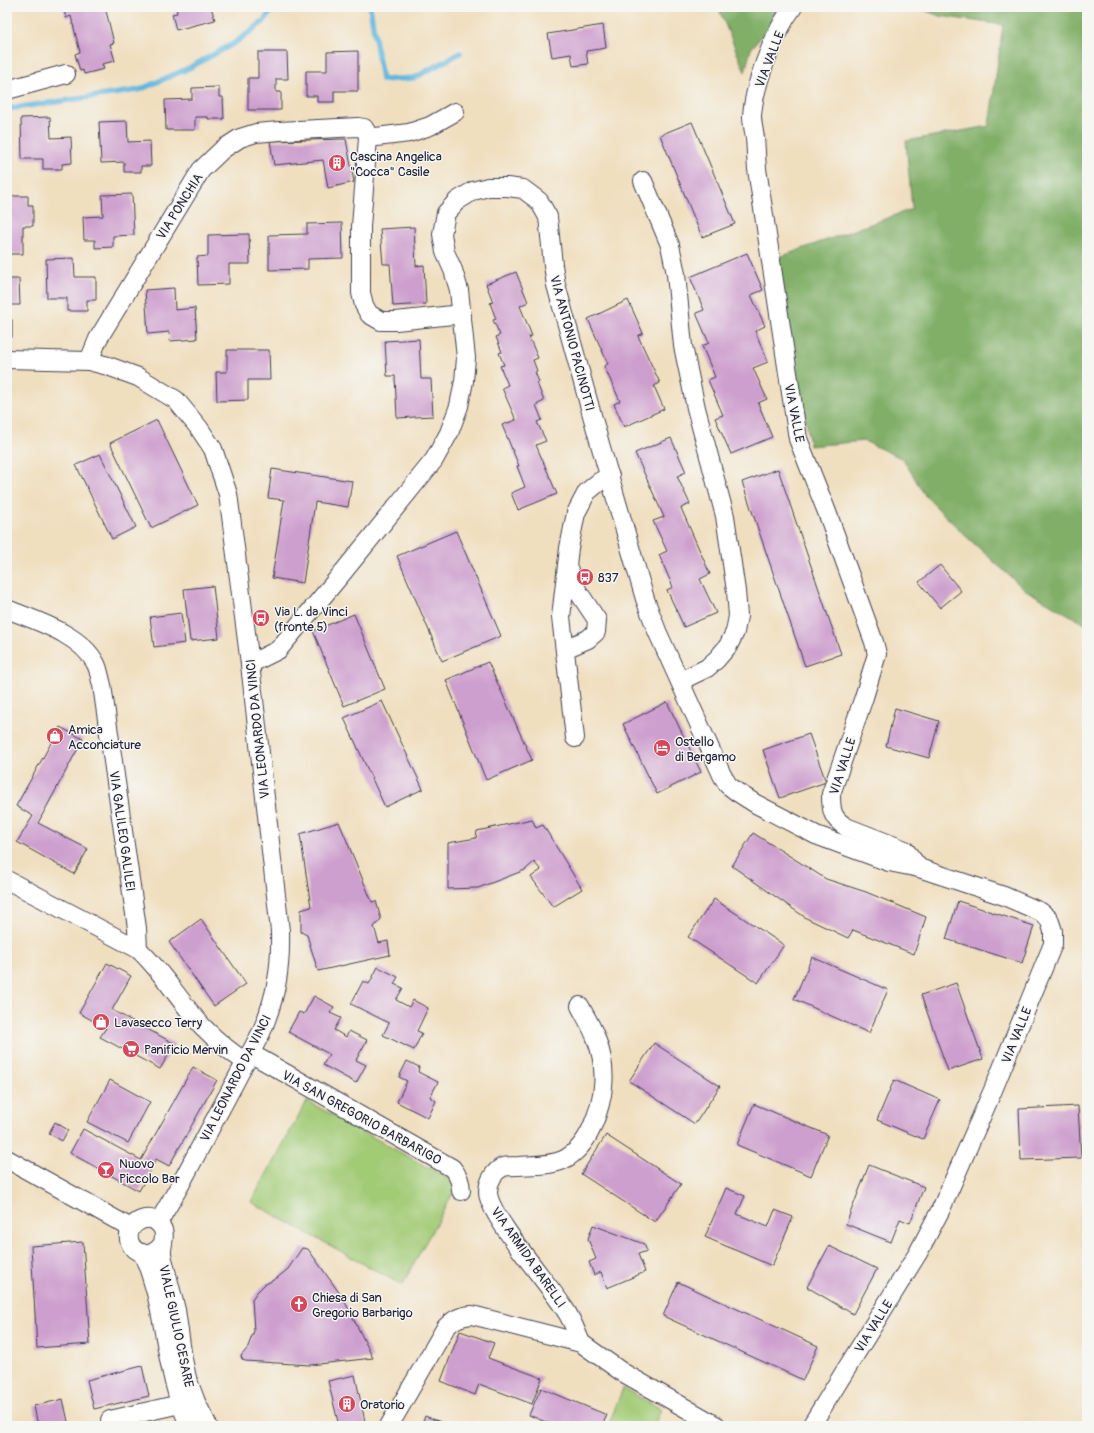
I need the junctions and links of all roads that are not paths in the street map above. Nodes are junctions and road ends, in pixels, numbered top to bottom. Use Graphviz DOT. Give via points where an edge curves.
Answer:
graph roads {
  1 [pos="793,7"];
  2 [pos="66,74"];
  3 [pos="7,90"];
  4 [pos="455,112"];
  5 [pos="368,138"];
  6 [pos="643,181"];
  7 [pos="462,314"];
  8 [pos="7,359"];
  9 [pos="89,361"];
  10 [pos="610,476"];
  11 [pos="567,566"];
  12 [pos="7,609"];
  13 [pos="565,649"];
  14 [pos="250,664"];
  15 [pos="680,681"];
  16 [pos="574,738"];
  17 [pos="919,868"];
  18 [pos="7,880"];
  19 [pos="138,949"];
  20 [pos="580,1006"];
  21 [pos="248,1058"];
  22 [pos="7,1159"];
  23 [pos="462,1191"];
  24 [pos="158,1223"];
  25 [pos="131,1228"];
  26 [pos="161,1246"];
  27 [pos="142,1253"];
  28 [pos="581,1344"];
  29 [pos="180,1404"];
  30 [pos="111,1426"];
  31 [pos="190,1426"];
  32 [pos="208,1426"];
  33 [pos="390,1426"];
  34 [pos="717,1426"];
  35 [pos="811,1426"];
  1 -- 17 [label="street, VIA VALLE" via="786,16 765,63 756,92 752,117 757,169 798,440 828,512 877,654 831,794 831,806 838,821 846,827 905,850"];
  2 -- 3 [label="street"];
  4 -- 5 [label="street" via="430,126 409,133"];
  5 -- 7 [label="street" via="361,226 361,293 364,305 369,314 381,321 396,322"];
  5 -- 9 [label="street, VIA PONCHIA" via="364,128 358,127 279,131 256,133 240,138 223,149 202,170 98,339"];
  6 -- 15 [label="street" via="670,245 676,274 683,346 696,408 725,516 738,616 735,632 717,659 707,668"];
  7 -- 10 [label="street, VIA ANTONIO PACINOTTI" via="459,290 445,252 442,234 446,213 457,201 473,191 506,186 523,189 539,201 548,217 556,285"];
  7 -- 14 [label="street, VIA ANTONIO PACINOTTI" via="466,358 464,381 459,406 449,433 434,460 278,650"];
  8 -- 9 [label="street, VIA LEONARDO DA VINCI"];
  9 -- 14 [label="street, VIA LEONARDO DA VINCI" via="138,377 176,400 213,450 228,494"];
  10 -- 11 [label="street" via="587,492 576,513"];
  10 -- 15 [label="street, VIA ANTONIO PACINOTTI" via="645,599"];
  11 -- 13 [label="street" via="562,617"];
  11 -- 13 [label="street" via="577,590 597,620 596,632 588,639"];
  12 -- 19 [label="street, VIA GALILEO GALILEI" via="70,637 84,647 96,664 103,693"];
  13 -- 16 [label="street"];
  14 -- 21 [label="street, VIA LEONARDO DA VINCI" via="280,931 280,957 277,985 270,1012"];
  15 -- 17 [label="street, VIA ANTONIO PACINOTTI" via="728,785 756,804 816,835 888,862"];
  17 -- 35 [label="street, VIA VALLE" via="1004,896 1041,912 1049,919 1053,931 1053,944 941,1209 918,1253"];
  18 -- 19 [label="street"];
  19 -- 21 [label="street" via="153,962 203,1026 234,1054"];
  20 -- 28 [label="street, VIA ARMIDA BARELLI" via="596,1039 604,1081 598,1112 591,1130 575,1153 562,1160 546,1164 505,1166 496,1171 488,1192 490,1202 500,1220 564,1308"];
  21 -- 23 [label="street, VIA SAN GREGORIO BARBARIGO" via="452,1168 458,1175"];
  21 -- 24 [label="street, VIA LEONARDO DA VINCI"];
  22 -- 25 [label="street"];
  24 -- 25 [label="street" via="143,1219"];
  24 -- 26 [label="street, VIALE GIULIO CESARE" via="164,1234"];
  25 -- 27 [label="street, VIALE GIULIO CESARE" via="131,1245"];
  26 -- 27 [label="street, VIALE GIULIO CESARE" via="154,1252"];
  26 -- 32 [label="street, VIALE GIULIO CESARE" via="176,1310 187,1378"];
  27 -- 29 [label="street, VIALE GIULIO CESARE" via="150,1271"];
  28 -- 33 [label="street" via="472,1315 462,1316 446,1327"];
  28 -- 34 [label="street" via="622,1372"];
  29 -- 30 [label="street" via="110,1420"];
  29 -- 31 [label="street, VIALE GIULIO CESARE"];
}
